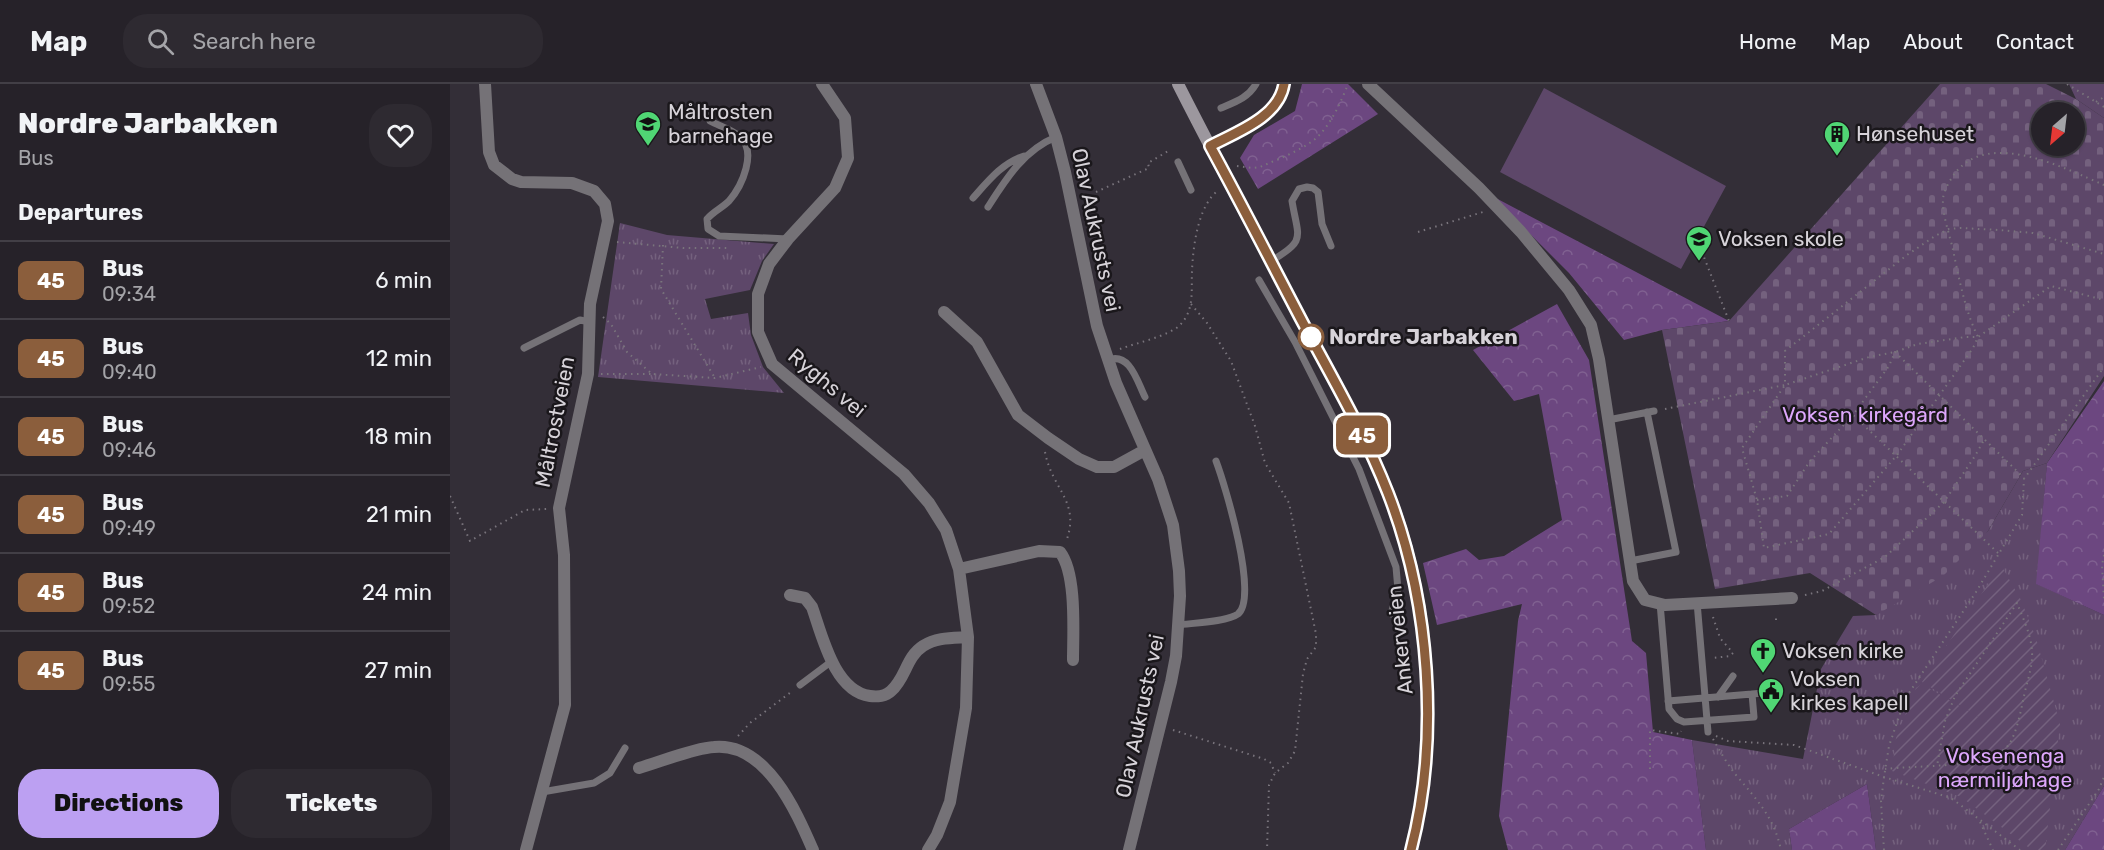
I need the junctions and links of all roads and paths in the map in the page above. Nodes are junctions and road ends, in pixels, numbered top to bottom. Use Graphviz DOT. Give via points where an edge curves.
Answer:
graph roads {
  1 [pos="485,84"];
  2 [pos="822,84"];
  3 [pos="1036,84"];
  4 [pos="1178,84"];
  5 [pos="1256,84"];
  6 [pos="1284,84"];
  7 [pos="1348,84"];
  8 [pos="1368,84"];
  9 [pos="2067,84"];
  10 [pos="2104,98"];
  11 [pos="2096,102"];
  12 [pos="2104,107"];
  13 [pos="1221,108"];
  14 [pos="707,112"];
  15 [pos="1056,137"];
  16 [pos="1210,146"];
  17 [pos="1170,150"];
  18 [pos="1027,155"];
  19 [pos="1178,162"];
  20 [pos="1237,166"];
  21 [pos="2104,185"];
  22 [pos="1221,188"];
  23 [pos="1191,190"];
  24 [pos="1096,192"];
  25 [pos="973,198"];
  26 [pos="988,207"];
  27 [pos="1497,207"];
  28 [pos="1949,230"];
  29 [pos="1418,232"];
  30 [pos="788,239"];
  31 [pos="605,241"];
  32 [pos="663,246"];
  33 [pos="1332,246"];
  34 [pos="737,248"];
  35 [pos="1702,252"];
  36 [pos="2104,254"];
  37 [pos="1271,261"];
  38 [pos="1259,280"];
  39 [pos="2104,300"];
  40 [pos="590,304"];
  41 [pos="1191,304"];
  42 [pos="944,312"];
  43 [pos="1729,321"];
  44 [pos="590,322"];
  45 [pos="1978,337"];
  46 [pos="524,348"];
  47 [pos="1895,352"];
  48 [pos="1107,357"];
  49 [pos="772,364"];
  50 [pos="2104,367"];
  51 [pos="588,374"];
  52 [pos="652,374"];
  53 [pos="715,378"];
  54 [pos="1785,385"];
  55 [pos="1940,396"];
  56 [pos="1145,397"];
  57 [pos="1651,411"];
  58 [pos="1853,415"];
  59 [pos="1608,420"];
  60 [pos="1048,438"];
  61 [pos="1984,440"];
  62 [pos="1145,450"];
  63 [pos="1897,455"];
  64 [pos="1216,461"];
  65 [pos="2024,479"];
  66 [pos="450,496"];
  67 [pos="1757,500"];
  68 [pos="1944,502"];
  69 [pos="559,508"];
  70 [pos="1060,552"];
  71 [pos="1998,553"];
  72 [pos="2104,555"];
  73 [pos="1630,561"];
  74 [pos="959,569"];
  75 [pos="790,595"];
  76 [pos="1792,598"];
  77 [pos="2104,600"];
  78 [pos="1702,602"];
  79 [pos="1660,603"];
  80 [pos="1391,614"];
  81 [pos="1776,615"];
  82 [pos="1776,620"];
  83 [pos="1178,625"];
  84 [pos="968,637"];
  85 [pos="1702,659"];
  86 [pos="1073,660"];
  87 [pos="832,662"];
  88 [pos="1733,676"];
  89 [pos="800,685"];
  90 [pos="1764,693"];
  91 [pos="1752,694"];
  92 [pos="1705,697"];
  93 [pos="1718,697"];
  94 [pos="1668,700"];
  95 [pos="1684,722"];
  96 [pos="1707,722"];
  97 [pos="1160,726"];
  98 [pos="1708,732"];
  99 [pos="728,747"];
  100 [pos="625,748"];
  101 [pos="1937,766"];
  102 [pos="639,768"];
  103 [pos="1650,769"];
  104 [pos="1885,769"];
  105 [pos="1275,773"];
  106 [pos="1884,777"];
  107 [pos="2104,777"];
  108 [pos="542,792"];
  109 [pos="1979,819"];
  110 [pos="526,850"];
  111 [pos="813,850"];
  112 [pos="928,850"];
  113 [pos="1130,850"];
  114 [pos="1267,850"];
  115 [pos="1411,850"];
  116 [pos="1782,850"];
  117 [pos="1884,850"];
  118 [pos="1994,850"];
  119 [pos="2020,850"];
  120 [pos="2058,850"];
  1 -- 31 [label="street, Måltrostveien" via="489,152 494,165 521,182 572,183 594,191 605,204"];
  2 -- 30 [label="street, Ryghs vei" via="845,118 848,158 835,188"];
  3 -- 15 [label="street, Olav Aukrusts vei"];
  4 -- 16 [label="main road, Ankerveien"];
  5 -- 13 [label="lane" via="1248,95"];
  6 -- 16 [label="main road" via="1278,101 1268,112"];
  7 -- 20 [label="path" via="1322,133 1313,140 1260,167"];
  8 -- 27 [label="street"];
  9 -- 11 [label="path"];
  10 -- 11 [label="path"];
  11 -- 12 [label="path"];
  14 -- 30 [label="lane" via="710,121 740,136 749,154 731,198 707,219 708,229 719,236"];
  15 -- 18 [label="lane" via="1041,142"];
  15 -- 48 [label="street, Olav Aukrusts vei"];
  16 -- 37 [label="main road, Ankerveien"];
  17 -- 24 [label="path" via="1148,163 1149,168"];
  18 -- 25 [label="lane" via="1002,168"];
  18 -- 26 [label="lane"];
  19 -- 23 [label="lane"];
  21 -- 28 [label="path" via="2023,154 1984,153 1964,162 1951,178 1943,200"];
  22 -- 41 [label="path" via="1209,200 1197,232"];
  27 -- 29 [label="path"];
  27 -- 59 [label="street" via="1569,290 1591,325"];
  28 -- 36 [label="path" via="2033,233"];
  28 -- 45 [label="path"];
  28 -- 54 [label="path" via="1907,255 1785,351"];
  30 -- 49 [label="street, Ryghs vei" via="770,264 758,294 758,332"];
  31 -- 32 [label="path"];
  31 -- 40 [label="street, Måltrostveien"];
  32 -- 34 [label="path"];
  32 -- 53 [label="path" via="662,289"];
  33 -- 37 [label="lane" via="1322,224 1318,192 1307,187 1299,189 1292,201 1297,241"];
  35 -- 43 [label="path"];
  37 -- 115 [label="main road, Ankerveien" via="1369,451 1388,494 1413,575 1425,650 1426,718 1424,776"];
  38 -- 80 [label="lane" via="1368,491 1396,567 1398,590"];
  39 -- 45 [label="path" via="2051,286"];
  40 -- 44 [label="street, Måltrostveien"];
  40 -- 52 [label="path" via="611,324 627,352"];
  41 -- 48 [label="path" via="1177,327"];
  41 -- 105 [label="path" via="1231,361 1265,463 1289,503 1316,634 1316,647 1303,674 1294,752"];
  42 -- 60 [label="street" via="977,342 1018,415"];
  44 -- 46 [label="lane" via="580,320"];
  44 -- 51 [label="street, Måltrostveien"];
  45 -- 47 [label="path" via="1918,344"];
  45 -- 55 [label="path"];
  47 -- 54 [label="path"];
  47 -- 55 [label="path"];
  47 -- 58 [label="path"];
  48 -- 56 [label="lane" via="1123,359"];
  48 -- 62 [label="street, Olav Aukrusts vei"];
  49 -- 53 [label="path"];
  49 -- 74 [label="street, Ryghs vei" via="904,474 946,530"];
  50 -- 65 [label="path"];
  51 -- 52 [label="path"];
  51 -- 69 [label="street, Måltrostveien"];
  52 -- 53 [label="path"];
  54 -- 57 [label="path"];
  54 -- 67 [label="path" via="1742,448"];
  55 -- 61 [label="path"];
  55 -- 63 [label="path"];
  57 -- 59 [label="lane"];
  57 -- 73 [label="lane" via="1676,552"];
  58 -- 63 [label="path"];
  58 -- 67 [label="path" via="1810,461 1787,496"];
  59 -- 73 [label="street"];
  60 -- 62 [label="street" via="1097,467 1114,467"];
  60 -- 70 [label="path" via="1045,456 1070,509 1068,535"];
  61 -- 65 [label="path"];
  61 -- 68 [label="path"];
  62 -- 83 [label="street, Olav Aukrusts vei" via="1173,525 1179,571"];
  63 -- 67 [label="path" via="1829,534 1764,548"];
  63 -- 68 [label="path"];
  64 -- 83 [label="lane" via="1243,566 1244,603 1235,616"];
  65 -- 71 [label="path" via="2022,515"];
  66 -- 69 [label="path" via="471,541 525,510"];
  68 -- 71 [label="path"];
  68 -- 76 [label="path" via="1885,557 1822,591"];
  69 -- 108 [label="street, Måltrostveien" via="564,555 565,705"];
  70 -- 74 [label="street" via="1039,551"];
  70 -- 86 [label="street" via="1073,610"];
  71 -- 104 [label="path" via="1905,699 1888,747"];
  72 -- 77 [label="path"];
  73 -- 79 [label="street" via="1633,581 1645,600"];
  74 -- 84 [label="street, Ryghs vei"];
  75 -- 87 [label="street" via="805,598 812,607"];
  76 -- 78 [label="street"];
  78 -- 79 [label="street"];
  78 -- 85 [label="lane"];
  78 -- 85 [label="path" via="1733,654"];
  79 -- 94 [label="lane"];
  81 -- 82 [label="path"];
  83 -- 97 [label="street, Olav Aukrusts vei" via="1171,682"];
  84 -- 87 [label="street" via="925,644 912,656 898,684 875,697 849,686"];
  84 -- 112 [label="street, Ryghs vei" via="967,699 950,802"];
  85 -- 92 [label="lane"];
  87 -- 89 [label="lane"];
  88 -- 93 [label="lane"];
  89 -- 99 [label="path" via="750,723"];
  90 -- 91 [label="lane"];
  91 -- 93 [label="lane"];
  91 -- 96 [label="lane" via="1754,717"];
  92 -- 93 [label="lane"];
  92 -- 94 [label="lane"];
  92 -- 96 [label="lane"];
  94 -- 95 [label="lane" via="1669,709"];
  95 -- 96 [label="lane"];
  95 -- 103 [label="path" via="1680,734 1650,730"];
  96 -- 98 [label="lane"];
  97 -- 105 [label="path" via="1264,759 1271,763"];
  97 -- 113 [label="street, Olav Aukrusts vei"];
  98 -- 106 [label="path" via="1728,741 1794,745"];
  98 -- 116 [label="path" via="1734,772 1760,800"];
  99 -- 102 [label="street" via="713,747"];
  99 -- 111 [label="street" via="752,757 774,776"];
  100 -- 108 [label="lane" via="610,773 594,783"];
  101 -- 101 [label="path" via="1982,758 2008,746 2020,717 2032,650 2017,603 1955,696 1945,722"];
  101 -- 104 [label="path"];
  104 -- 106 [label="path"];
  105 -- 114 [label="path" via="1268,792"];
  106 -- 109 [label="path" via="1951,798"];
  106 -- 117 [label="path"];
  107 -- 120 [label="path"];
  108 -- 110 [label="street, Måltrostveien"];
  109 -- 118 [label="path"];
  109 -- 119 [label="path"];
}
